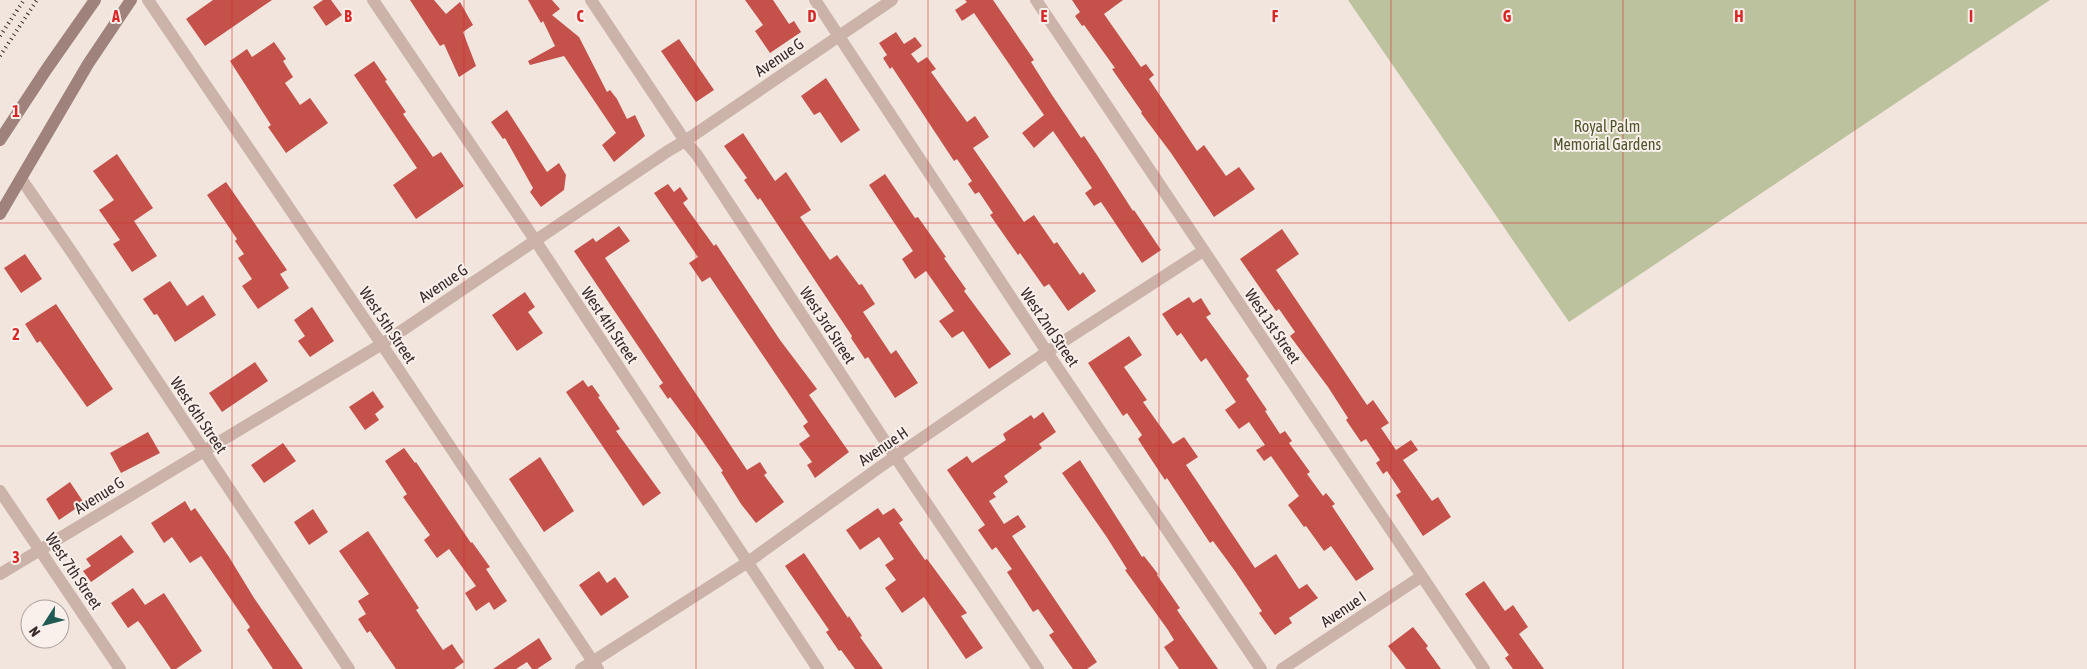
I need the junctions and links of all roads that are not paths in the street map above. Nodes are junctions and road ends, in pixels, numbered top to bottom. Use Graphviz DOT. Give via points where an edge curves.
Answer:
graph roads {
  1 [pos="95,0"];
  2 [pos="131,0"];
  3 [pos="148,0"];
  4 [pos="372,0"];
  5 [pos="591,0"];
  6 [pos="815,0"];
  7 [pos="892,0"];
  8 [pos="1036,0"];
  9 [pos="839,36"];
  10 [pos="0,140"];
  11 [pos="685,141"];
  12 [pos="22,180"];
  13 [pos="0,214"];
  14 [pos="535,240"];
  15 [pos="1203,251"];
  16 [pos="382,344"];
  17 [pos="1047,352"];
  18 [pos="203,450"];
  19 [pos="896,458"];
  20 [pos="0,491"];
  21 [pos="40,550"];
  22 [pos="748,562"];
  23 [pos="0,574"];
  24 [pos="1422,576"];
  25 [pos="596,666"];
  26 [pos="120,669"];
  27 [pos="349,669"];
  28 [pos="581,669"];
  29 [pos="818,669"];
  30 [pos="1038,669"];
  31 [pos="1261,669"];
  32 [pos="1282,669"];
  33 [pos="1484,669"];
  1 -- 10 [label="main road"];
  2 -- 12 [label="main road" via="88,64"];
  3 -- 16 [label="street, West 5th Street"];
  4 -- 14 [label="street, West 4th Street"];
  5 -- 11 [label="street, West 3rd Street"];
  6 -- 9 [label="street, West 2nd Street"];
  7 -- 9 [label="street, Avenue G"];
  8 -- 15 [label="street, West 1st Street"];
  9 -- 11 [label="street, Avenue G"];
  9 -- 17 [label="street, West 2nd Street"];
  11 -- 14 [label="street, Avenue G"];
  11 -- 19 [label="street, West 3rd Street"];
  12 -- 13 [label="main road"];
  12 -- 18 [label="street, West 6th Street"];
  14 -- 16 [label="street, Avenue G"];
  14 -- 22 [label="street, West 4th Street"];
  15 -- 17 [label="street, Avenue H"];
  15 -- 24 [label="street, West 1st Street"];
  16 -- 18 [label="street, Avenue G"];
  16 -- 25 [label="street, West 5th Street"];
  17 -- 19 [label="street, Avenue H"];
  17 -- 31 [label="street, West 2nd Street"];
  18 -- 21 [label="street, Avenue G"];
  18 -- 27 [label="street, West 6th Street"];
  19 -- 22 [label="street, Avenue H"];
  19 -- 30 [label="street, West 3rd Street"];
  20 -- 21 [label="street, West 7th Street"];
  21 -- 23 [label="street, Avenue G"];
  21 -- 26 [label="street, West 7th Street"];
  22 -- 25 [label="street, Avenue H"];
  22 -- 29 [label="street, West 4th Street"];
  24 -- 32 [label="street, Avenue I"];
  24 -- 33 [label="street, West 1st Street"];
  25 -- 28 [label="street, Avenue H"];
}
